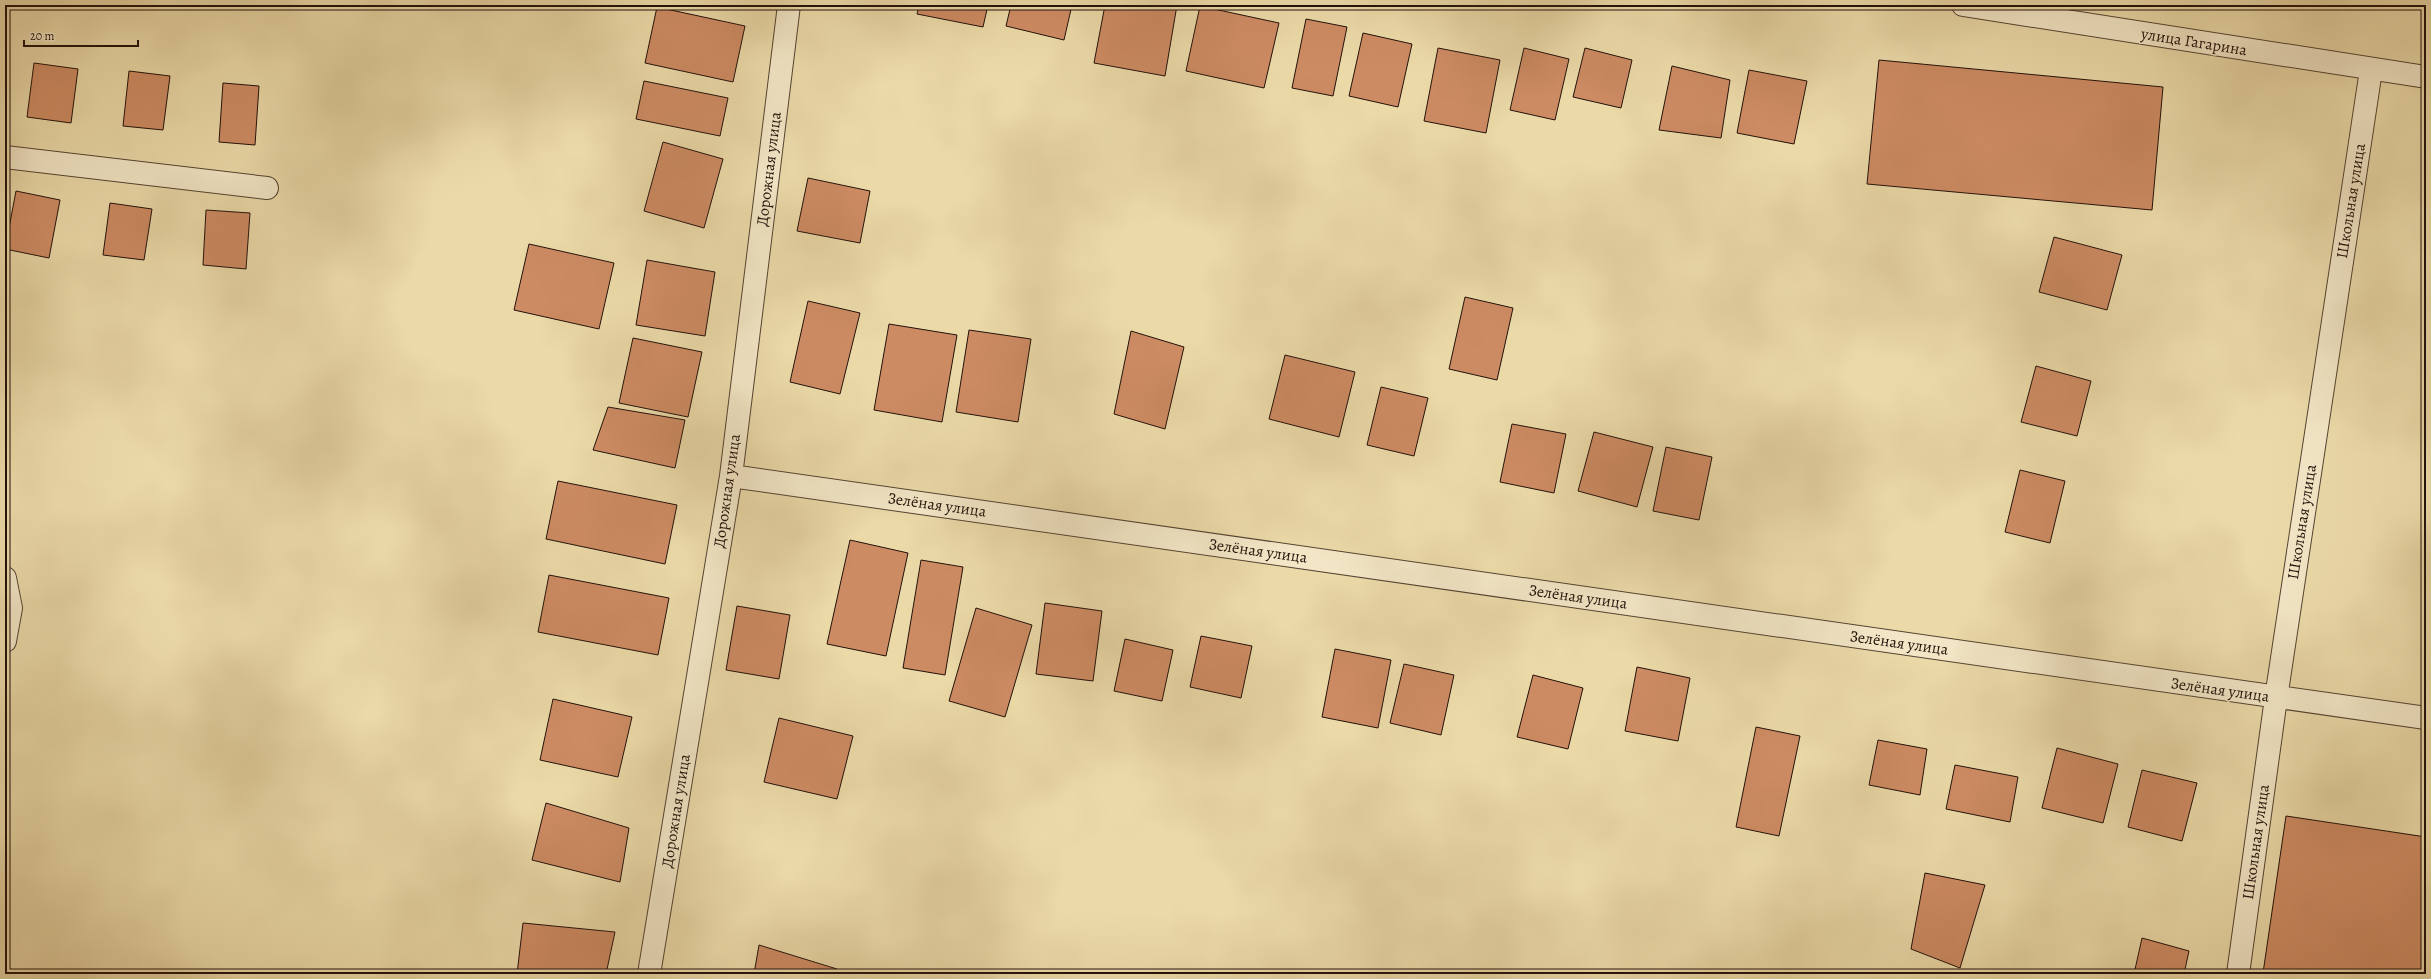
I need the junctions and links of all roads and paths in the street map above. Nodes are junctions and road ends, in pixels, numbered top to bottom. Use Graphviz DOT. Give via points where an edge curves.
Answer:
graph roads {
  1 [pos="789,5"];
  2 [pos="1963,5"];
  3 [pos="2370,70"];
  4 [pos="2426,77"];
  5 [pos="5,157"];
  6 [pos="267,188"];
  7 [pos="731,476"];
  8 [pos="5,578"];
  9 [pos="5,641"];
  10 [pos="2276,698"];
  11 [pos="2426,718"];
  12 [pos="649,974"];
  13 [pos="2238,974"];
  1 -- 7 [label="street, Дорожная улица"];
  2 -- 3 [label="street, улица Гагарина"];
  3 -- 4 [label="street, улица Гагарина"];
  3 -- 10 [label="street, Школьная улица"];
  5 -- 6 [label="street"];
  7 -- 10 [label="street, Зелёная улица"];
  7 -- 12 [label="street, Дорожная улица"];
  8 -- 9 [label="street" via="11,608"];
  10 -- 11 [label="street, Зелёная улица"];
  10 -- 13 [label="street, Школьная улица"];
}
